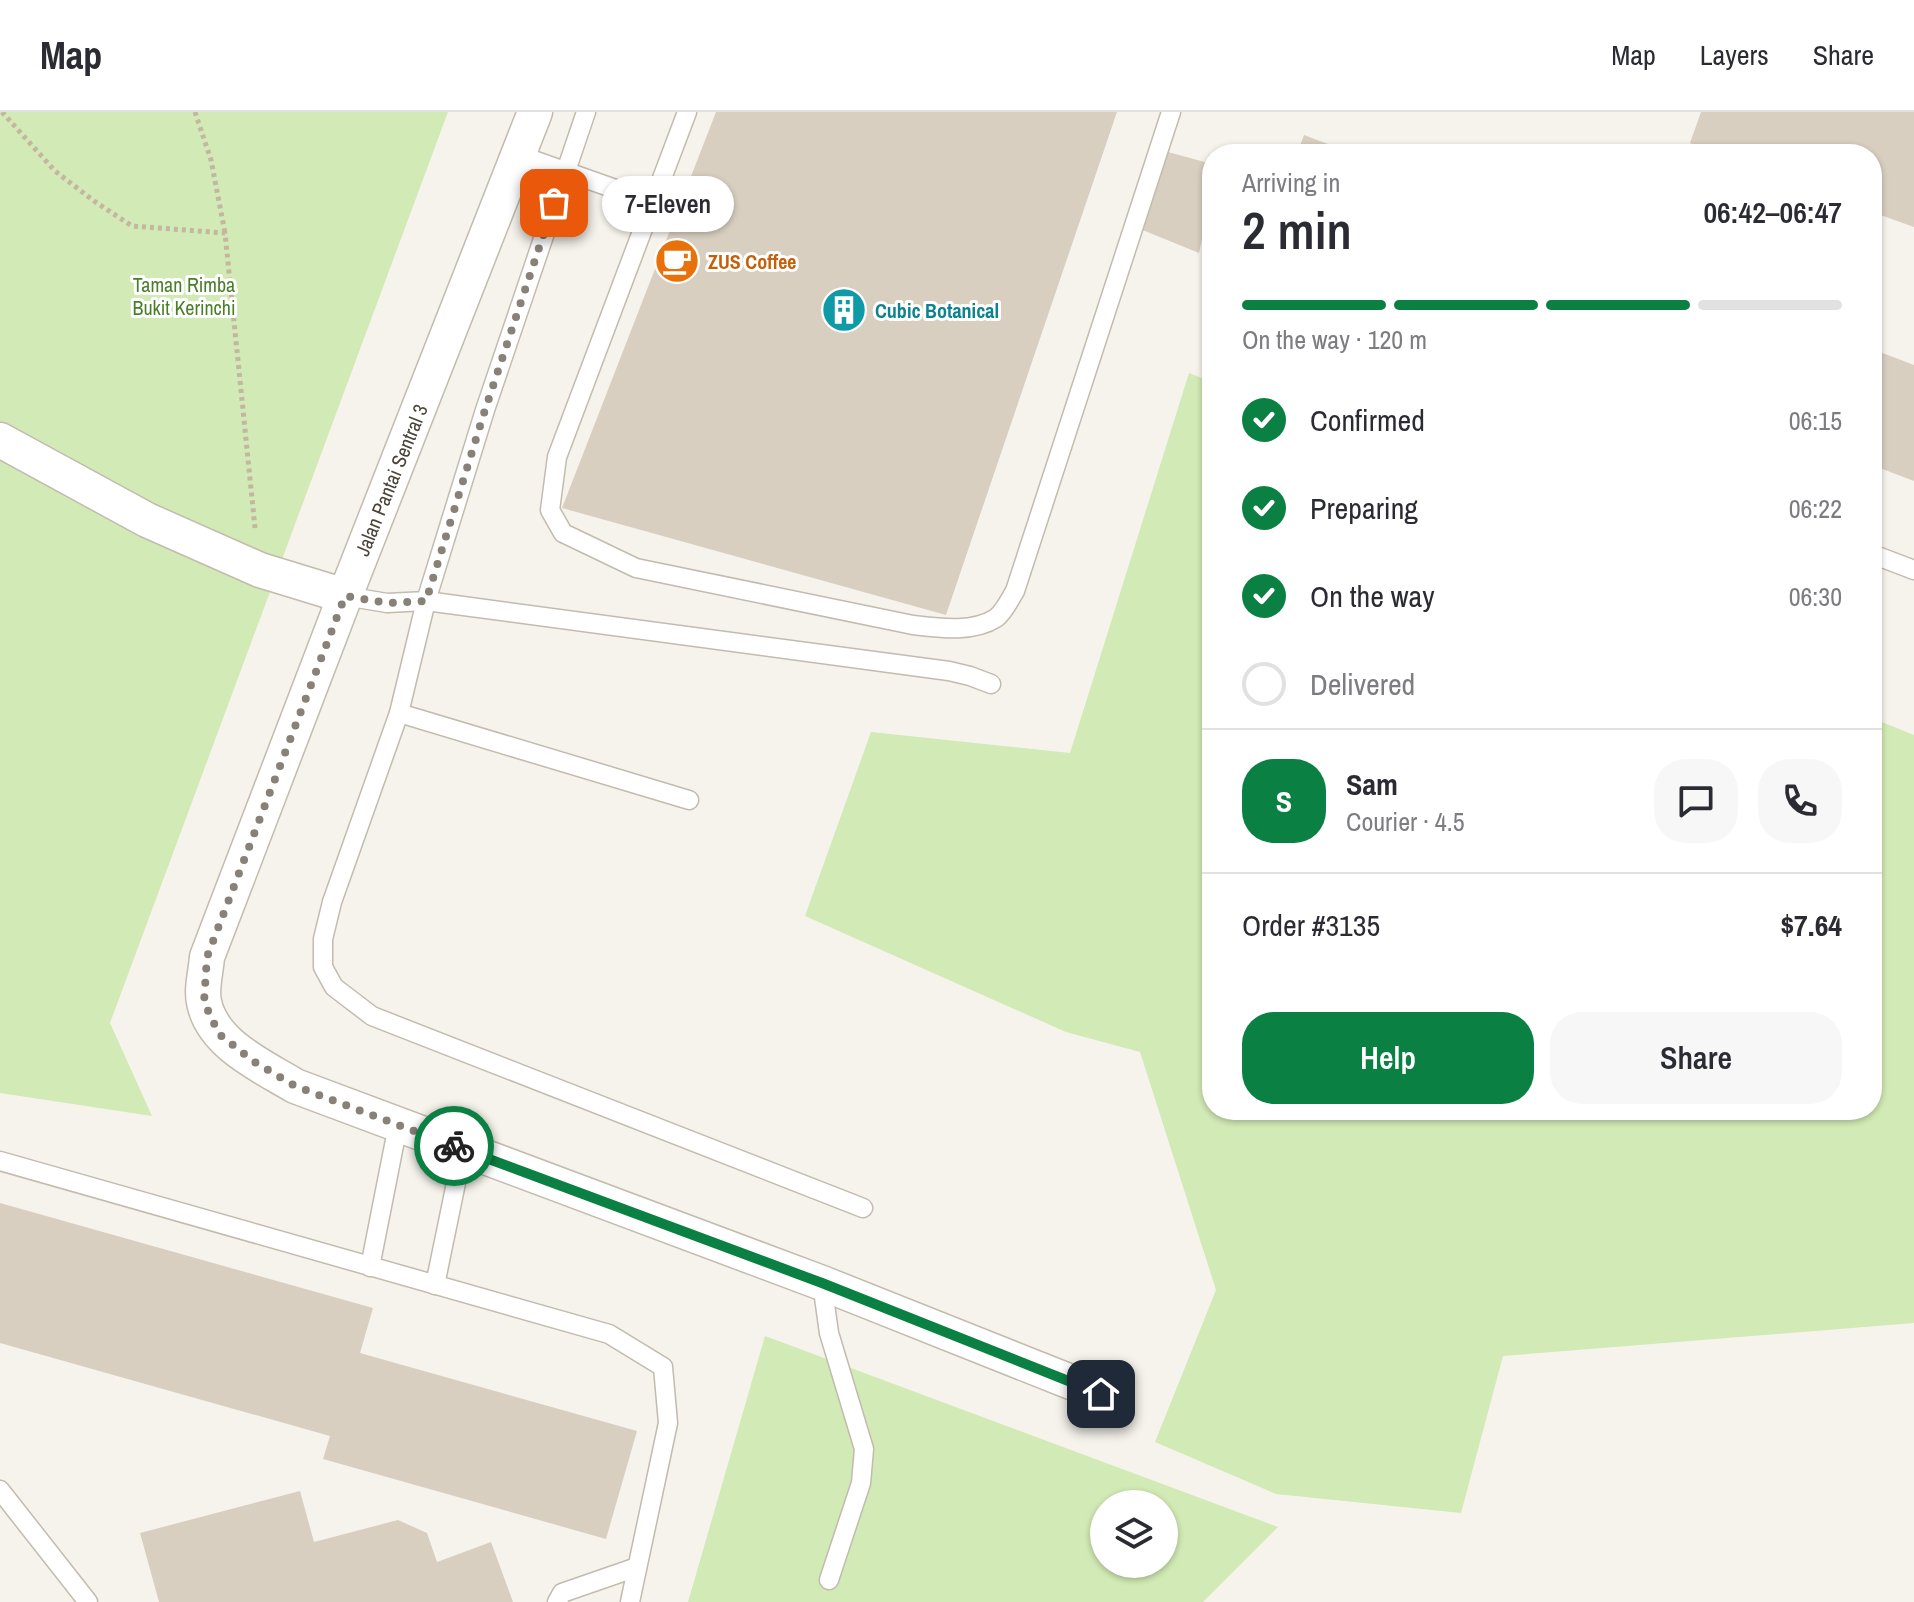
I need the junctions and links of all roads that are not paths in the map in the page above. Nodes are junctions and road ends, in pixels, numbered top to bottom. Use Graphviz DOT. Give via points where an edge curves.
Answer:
graph roads {
  1 [pos="535,112"];
  2 [pos="586,112"];
  3 [pos="687,112"];
  4 [pos="1171,112"];
  5 [pos="519,155"];
  6 [pos="564,173"];
  7 [pos="652,202"];
  8 [pos="0,440"];
  9 [pos="1882,558"];
  10 [pos="1914,570"];
  11 [pos="345,596"];
  12 [pos="426,601"];
  13 [pos="991,684"];
  14 [pos="399,713"];
  15 [pos="689,800"];
  16 [pos="398,1125"];
  17 [pos="463,1149"];
  18 [pos="0,1161"];
  19 [pos="863,1208"];
  20 [pos="370,1267"];
  21 [pos="822,1283"];
  22 [pos="435,1285"];
  23 [pos="1101,1394"];
  24 [pos="0,1490"];
  25 [pos="637,1567"];
  26 [pos="829,1580"];
  27 [pos="88,1602"];
  28 [pos="557,1602"];
  29 [pos="630,1602"];
  1 -- 5 [label="street, Jalan Pantai Sentral 3"];
  2 -- 6 [label="lane"];
  3 -- 7 [label="lane"];
  4 -- 7 [label="lane" via="1015,591 999,616 980,625 913,625 636,568 563,533 550,510 557,457"];
  5 -- 6 [label="lane"];
  5 -- 11 [label="street, Jalan Pantai Sentral 3"];
  6 -- 7 [label="lane"];
  6 -- 12 [label="lane"];
  8 -- 11 [label="street" via="147,520 260,570"];
  9 -- 10 [label="lane"];
  11 -- 12 [label="lane" via="387,603"];
  11 -- 16 [label="street, Jalan Pantai Sentral 3" via="207,957 204,1002 219,1034 253,1061 295,1086"];
  12 -- 13 [label="lane" via="949,671"];
  12 -- 14 [label="lane"];
  14 -- 15 [label="lane"];
  14 -- 19 [label="lane" via="323,939 323,967 334,987 372,1016"];
  16 -- 17 [label="street, Jalan Pantai Sentral 3"];
  16 -- 20 [label="lane"];
  17 -- 21 [label="street, Jalan Pantai Sentral 3"];
  17 -- 22 [label="lane"];
  18 -- 20 [label="lane"];
  20 -- 22 [label="lane"];
  21 -- 23 [label="street, Jalan Pantai Sentral 3"];
  21 -- 26 [label="lane" via="829,1333 864,1449 861,1483"];
  22 -- 25 [label="lane" via="609,1334 663,1367 668,1423"];
  24 -- 27 [label="lane"];
  25 -- 28 [label="lane" via="562,1593"];
  25 -- 29 [label="lane"];
}
